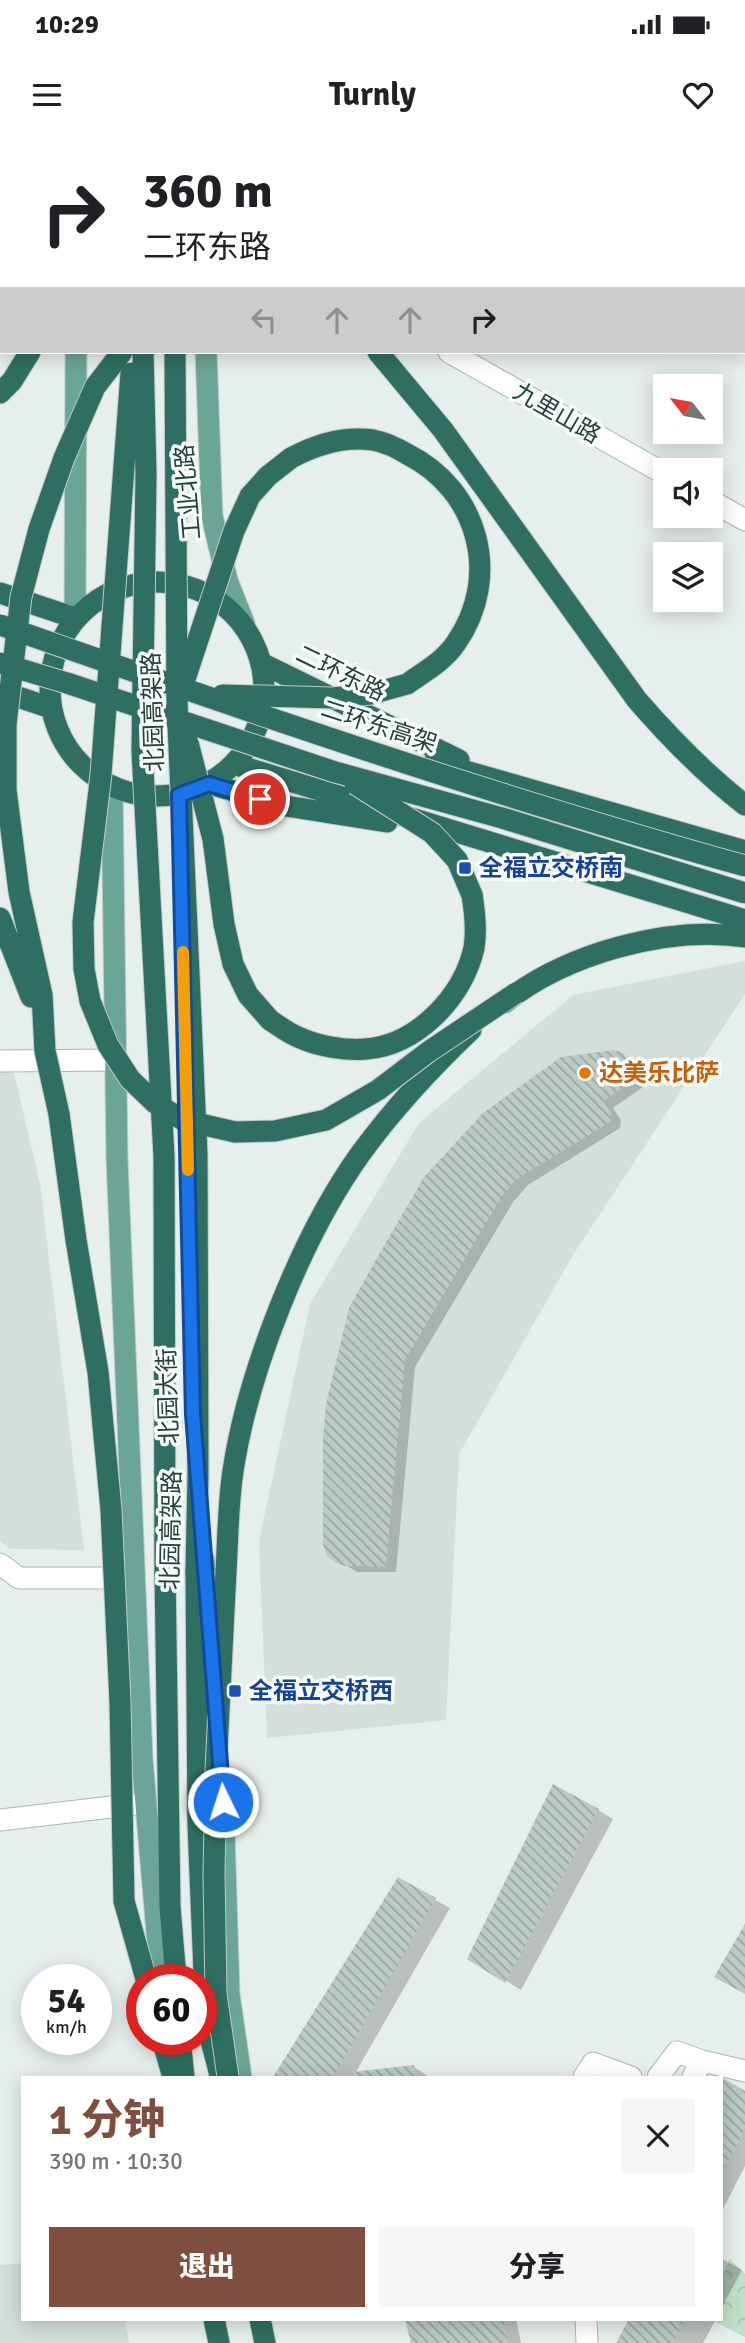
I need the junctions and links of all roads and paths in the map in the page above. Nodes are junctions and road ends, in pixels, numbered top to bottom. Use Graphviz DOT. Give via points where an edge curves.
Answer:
graph roads {
  1 [pos="29,354"];
  2 [pos="76,354"];
  3 [pos="120,354"];
  4 [pos="132,354"];
  5 [pos="143,354"];
  6 [pos="174,354"];
  7 [pos="206,354"];
  8 [pos="365,354"];
  9 [pos="380,354"];
  10 [pos="453,354"];
  11 [pos="0,393"];
  12 [pos="443,430"];
  13 [pos="653,467"];
  14 [pos="723,507"];
  15 [pos="745,520"];
  16 [pos="0,593"];
  17 [pos="75,618"];
  18 [pos="244,623"];
  19 [pos="0,625"];
  20 [pos="0,663"];
  21 [pos="262,664"];
  22 [pos="0,691"];
  23 [pos="199,695"];
  24 [pos="177,702"];
  25 [pos="264,705"];
  26 [pos="51,708"];
  27 [pos="234,764"];
  28 [pos="335,772"];
  29 [pos="209,784"];
  30 [pos="509,785"];
  31 [pos="112,788"];
  32 [pos="179,795"];
  33 [pos="745,805"];
  34 [pos="469,836"];
  35 [pos="745,850"];
  36 [pos="745,866"];
  37 [pos="745,893"];
  38 [pos="0,918"];
  39 [pos="745,920"];
  40 [pos="745,937"];
  41 [pos="516,993"];
  42 [pos="45,1051"];
  43 [pos="116,1060"];
  44 [pos="0,1061"];
  45 [pos="0,1564"];
  46 [pos="115,1578"];
  47 [pos="145,1802"];
  48 [pos="0,1820"];
  49 [pos="142,1964"];
  50 [pos="159,1964"];
  51 [pos="175,1964"];
  52 [pos="167,2055"];
  53 [pos="170,2055"];
  54 [pos="182,2055"];
  55 [pos="697,2069"];
  56 [pos="745,2071"];
  57 [pos="173,2076"];
  58 [pos="173,2076"];
  59 [pos="184,2076"];
  60 [pos="221,2076"];
  61 [pos="228,2076"];
  62 [pos="241,2076"];
  63 [pos="585,2076"];
  64 [pos="628,2076"];
  65 [pos="659,2076"];
  66 [pos="203,2321"];
  67 [pos="212,2321"];
  68 [pos="260,2321"];
  69 [pos="270,2321"];
  70 [pos="586,2321"];
  71 [pos="204,2343"];
  72 [pos="217,2343"];
  73 [pos="264,2343"];
  74 [pos="275,2343"];
  75 [pos="587,2343"];
  1 -- 11 [label="highway"];
  2 -- 17 [label="main road"];
  3 -- 42 [label="highway, bridge" via="95,387 39,529 21,597 7,703 6,790 19,892 42,995"];
  4 -- 41 [label="highway, bridge" via="102,774 83,922 90,1001 108,1045 130,1079 155,1103 183,1120 234,1132 275,1131 326,1120"];
  5 -- 51 [label="highway, 北园高架路, bridge" via="142,751 164,1156 165,1558"];
  6 -- 24 [label="highway, 北园高架路, bridge"];
  7 -- 18 [label="main road, 工业北路" via="212,516 227,580"];
  8 -- 12 [label="highway"];
  9 -- 12 [label="highway"];
  10 -- 13 [label="street, 九里山路"];
  12 -- 33 [label="highway" via="637,700 702,770"];
  14 -- 15 [label="street"];
  16 -- 17 [label="highway"];
  17 -- 18 [label="highway" via="106,594 143,582 182,583 217,598"];
  17 -- 26 [label="highway" via="59,645 50,676"];
  18 -- 21 [label="highway"];
  19 -- 23 [label="highway, 二环东高架, bridge"];
  20 -- 28 [label="highway, bridge"];
  21 -- 25 [label="highway"];
  21 -- 30 [label="highway, 二环东路"];
  22 -- 26 [label="highway"];
  23 -- 24 [label="highway, bridge" via="333,698 371,694 407,684 432,667 455,645 472,614 481,582 479,543 452,487 427,463 372,440 314,446 291,458 250,496"];
  23 -- 36 [label="highway, 二环东高架, bridge" via="597,825"];
  24 -- 28 [label="highway, bridge" via="213,839 233,964 248,995 270,1020 299,1038 336,1048 368,1049 421,1028 443,1009 461,983 473,950 476,922 472,895 457,860 432,833"];
  24 -- 60 [label="highway, 北园高架路, bridge" via="197,1155 198,1825 206,2021"];
  25 -- 27 [label="highway" via="254,737"];
  25 -- 30 [label="highway, 二环东路"];
  26 -- 31 [label="highway" via="69,750 83,768"];
  27 -- 29 [label="highway"];
  27 -- 34 [label="highway"];
  28 -- 37 [label="highway, bridge"];
  29 -- 32 [label="highway"];
  29 -- 34 [label="highway" via="286,806"];
  30 -- 35 [label="highway, 二环东路"];
  31 -- 32 [label="highway"];
  31 -- 43 [label="main road, 北园大街"];
  32 -- 62 [label="main road, 北园大街" via="193,1414 223,1802 229,1994"];
  34 -- 39 [label="highway"];
  38 -- 42 [label="highway" via="31,995"];
  40 -- 41 [label="highway" via="673,935 608,951 557,970"];
  41 -- 61 [label="highway, bridge" via="431,1067 360,1154 329,1205 284,1299 248,1402 233,1471 216,1769 216,1994"];
  42 -- 46 [label="highway, bridge" via="99,1372"];
  43 -- 44 [label="street"];
  43 -- 47 [label="main road, 北园大街"];
  45 -- 46 [label="street" via="19,1578"];
  46 -- 49 [label="highway, bridge" via="124,1901"];
  47 -- 48 [label="street"];
  47 -- 50 [label="main road, 北园大街"];
  52 -- 57 [label="highway"];
  53 -- 58 [label="main road"];
  54 -- 59 [label="highway"];
  55 -- 56 [label="street"];
  55 -- 65 [label="street" via="677,2053"];
  63 -- 64 [label="street" via="593,2063"];
  66 -- 71 [label="highway"];
  67 -- 72 [label="highway"];
  68 -- 73 [label="highway"];
  69 -- 74 [label="main road"];
  70 -- 75 [label="street"];
}
